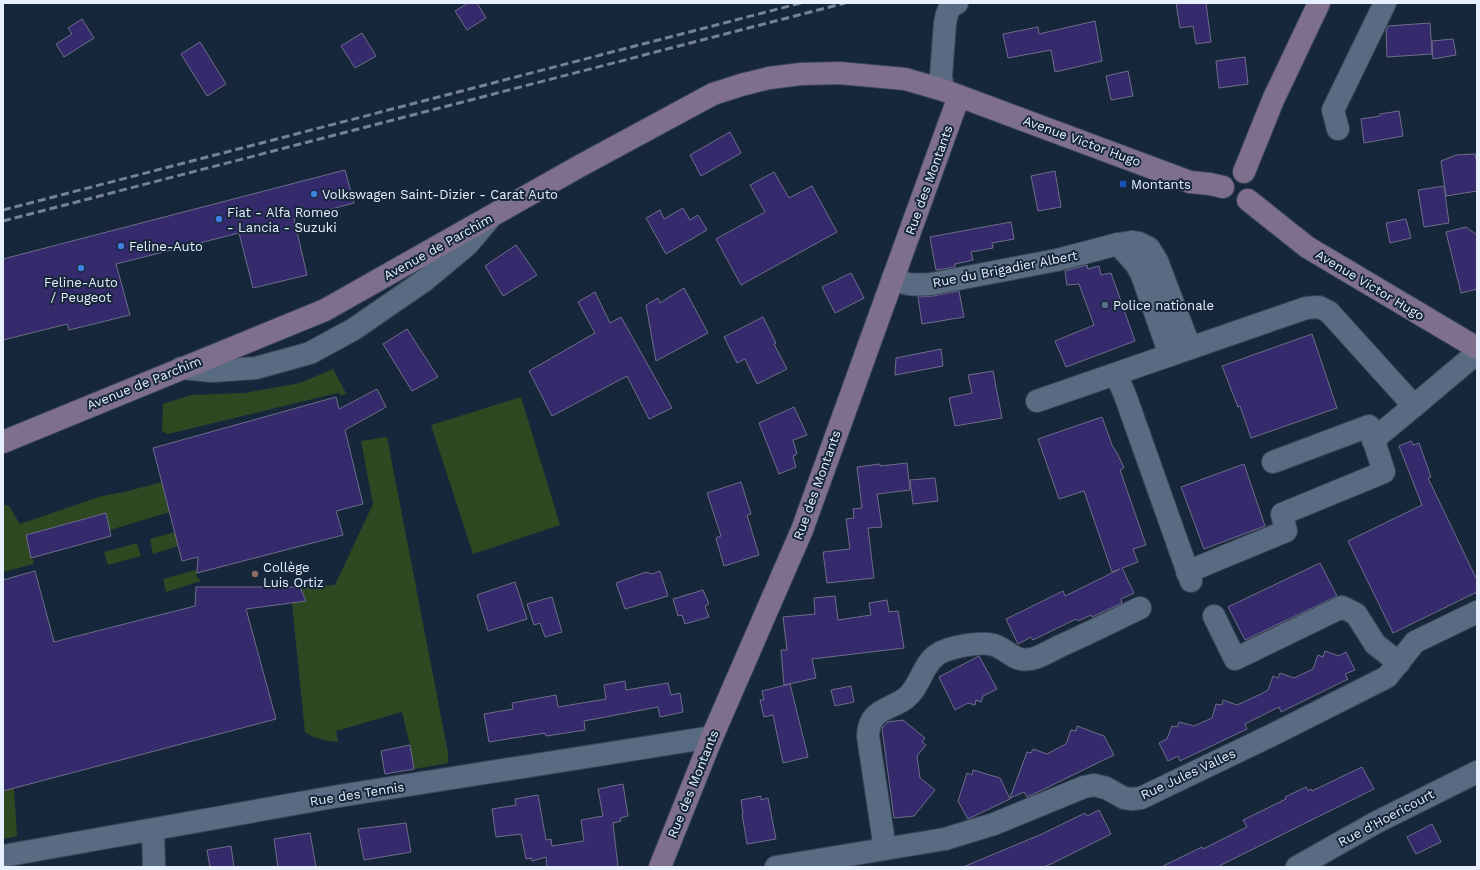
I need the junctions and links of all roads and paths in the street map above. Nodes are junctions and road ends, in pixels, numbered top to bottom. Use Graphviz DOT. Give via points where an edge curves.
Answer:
graph roads {
  1 [pos="957,3"];
  2 [pos="1319,3"];
  3 [pos="1385,3"];
  4 [pos="951,93"];
  5 [pos="1338,129"];
  6 [pos="1244,172"];
  7 [pos="1223,187"];
  8 [pos="1248,200"];
  9 [pos="492,216"];
  10 [pos="1118,244"];
  11 [pos="893,278"];
  12 [pos="1190,348"];
  13 [pos="1477,348"];
  14 [pos="1477,353"];
  15 [pos="1170,355"];
  16 [pos="181,368"];
  17 [pos="1116,374"];
  18 [pos="1037,401"];
  19 [pos="1414,406"];
  20 [pos="1374,440"];
  21 [pos="3,442"];
  22 [pos="1273,462"];
  23 [pos="1140,608"];
  24 [pos="1477,612"];
  25 [pos="1214,616"];
  26 [pos="1399,663"];
  27 [pos="712,737"];
  28 [pos="1477,772"];
  29 [pos="152,830"];
  30 [pos="885,849"];
  31 [pos="3,856"];
  32 [pos="154,867"];
  33 [pos="660,867"];
  34 [pos="776,867"];
  35 [pos="1297,867"];
  1 -- 4 [label="street, Rue des Montants" via="950,7 945,23 941,76"];
  2 -- 6 [label="street"];
  3 -- 5 [label="street" via="1333,110"];
  4 -- 7 [label="street, Avenue Victor Hugo" via="1190,182"];
  4 -- 9 [label="street, Avenue de Parchim" via="905,79 839,73 801,74 741,85 713,94 686,108"];
  4 -- 11 [label="street, Rue des Montants"];
  6 -- 7 [label="street" via="1230,174"];
  6 -- 8 [label="street" via="1255,182 1254,192"];
  7 -- 8 [label="street" via="1226,196 1234,202"];
  8 -- 13 [label="street, Avenue Victor Hugo" via="1307,247"];
  9 -- 16 [label="street, Avenue de Parchim" via="325,310"];
  9 -- 16 [label="street" via="467,245 425,280 354,329 310,354 256,368 212,371"];
  10 -- 11 [label="street, Rue du Brigadier Albert" via="1057,260 931,284 913,286"];
  10 -- 12 [label="street, Rue du Brigadier Albert" via="1139,243 1149,248 1158,261"];
  10 -- 15 [label="street" via="1142,275"];
  11 -- 27 [label="street, Rue des Montants" via="802,530"];
  12 -- 15 [label="street"];
  12 -- 19 [label="street" via="1306,308 1319,307 1329,312"];
  14 -- 19 [label="street"];
  15 -- 17 [label="street"];
  16 -- 21 [label="street, Avenue de Parchim"];
  17 -- 18 [label="street"];
  17 -- 20 [label="street" via="1189,576 1286,531 1282,514 1384,472"];
  19 -- 20 [label="street"];
  20 -- 22 [label="street" via="1369,426"];
  23 -- 30 [label="street" via="1035,658 1014,658 1000,648 986,644 958,646 945,650 931,660 914,691 877,714 869,726 868,736"];
  24 -- 26 [label="street, Rue Jules Valles" via="1415,642"];
  25 -- 26 [label="street" via="1235,659 1342,608 1356,614 1375,644"];
  26 -- 30 [label="street, Rue Jules Valles" via="1387,677 1141,798 1124,798 1106,788 1094,785 994,824 945,839"];
  27 -- 29 [label="street, Rue des Tennis" via="339,796"];
  27 -- 33 [label="street, Rue des Montants"];
  28 -- 35 [label="street, Rue d'Hoericourt" via="1375,822"];
  29 -- 31 [label="street, Rue des Tennis"];
  29 -- 32 [label="street"];
  30 -- 34 [label="street, Rue Jules Valles"];
}
